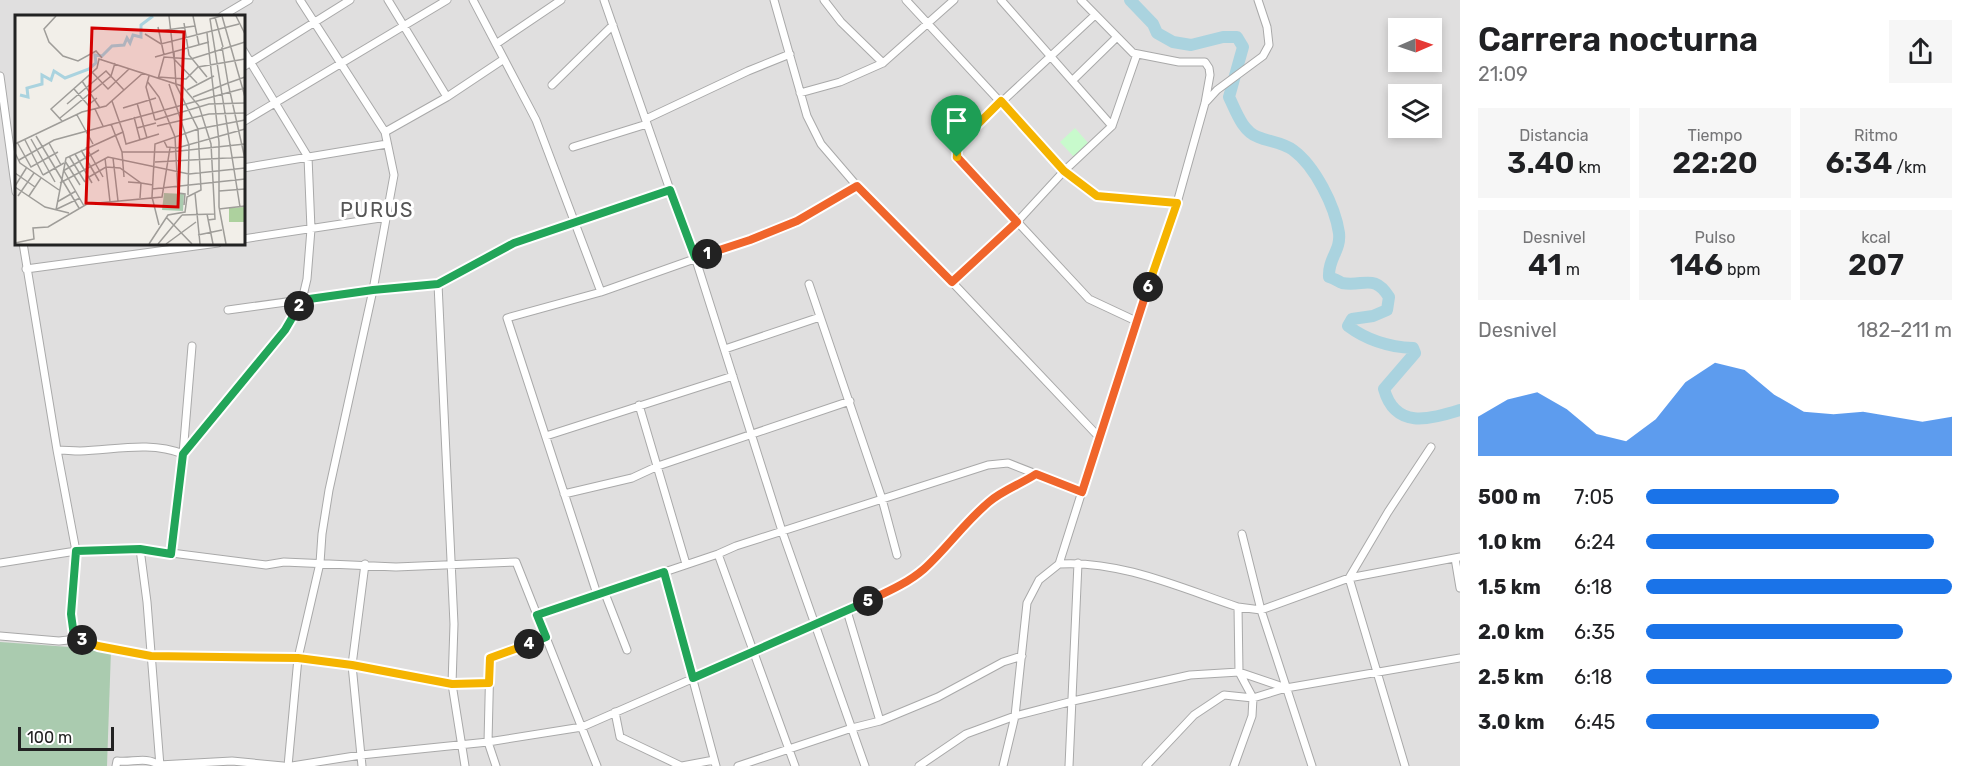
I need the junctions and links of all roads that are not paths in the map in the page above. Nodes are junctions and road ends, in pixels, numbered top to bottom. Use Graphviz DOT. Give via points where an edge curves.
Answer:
graph roads {
  1 [pos="249,0"];
  2 [pos="300,0"];
  3 [pos="350,0"];
  4 [pos="388,0"];
  5 [pos="447,0"];
  6 [pos="473,0"];
  7 [pos="561,0"];
  8 [pos="604,0"];
  9 [pos="774,0"];
  10 [pos="824,0"];
  11 [pos="906,0"];
  12 [pos="954,0"];
  13 [pos="1001,0"];
  14 [pos="1081,0"];
  15 [pos="1258,0"];
  16 [pos="225,15"];
  17 [pos="1095,15"];
  18 [pos="314,22"];
  19 [pos="929,23"];
  20 [pos="613,25"];
  21 [pos="404,26"];
  22 [pos="1117,37"];
  23 [pos="496,44"];
  24 [pos="244,52"];
  25 [pos="790,54"];
  26 [pos="1137,54"];
  27 [pos="1051,56"];
  28 [pos="504,59"];
  29 [pos="250,63"];
  30 [pos="883,63"];
  31 [pos="340,64"];
  32 [pos="244,67"];
  33 [pos="0,76"];
  34 [pos="1073,80"];
  35 [pos="552,85"];
  36 [pos="800,93"];
  37 [pos="447,97"];
  38 [pos="1001,101"];
  39 [pos="1205,103"];
  40 [pos="274,104"];
  41 [pos="244,121"];
  42 [pos="646,121"];
  43 [pos="1112,126"];
  44 [pos="385,132"];
  45 [pos="387,144"];
  46 [pos="573,147"];
  47 [pos="308,157"];
  48 [pos="244,168"];
  49 [pos="1064,171"];
  50 [pos="15,185"];
  51 [pos="857,186"];
  52 [pos="670,190"];
  53 [pos="1177,203"];
  54 [pos="387,217"];
  55 [pos="575,222"];
  56 [pos="1017,222"];
  57 [pos="311,230"];
  58 [pos="244,239"];
  59 [pos="23,244"];
  60 [pos="196,245"];
  61 [pos="695,257"];
  62 [pos="27,269"];
  63 [pos="952,282"];
  64 [pos="438,284"];
  65 [pos="809,284"];
  66 [pos="373,290"];
  67 [pos="601,292"];
  68 [pos="302,300"];
  69 [pos="228,310"];
  70 [pos="820,317"];
  71 [pos="1136,321"];
  72 [pos="192,346"];
  73 [pos="725,349"];
  74 [pos="733,376"];
  75 [pos="850,401"];
  76 [pos="639,405"];
  77 [pos="753,434"];
  78 [pos="546,436"];
  79 [pos="1098,436"];
  80 [pos="1431,447"];
  81 [pos="57,450"];
  82 [pos="183,454"];
  83 [pos="658,466"];
  84 [pos="1036,474"];
  85 [pos="1082,492"];
  86 [pos="564,494"];
  87 [pos="882,499"];
  88 [pos="782,531"];
  89 [pos="1242,534"];
  90 [pos="140,549"];
  91 [pos="76,551"];
  92 [pos="171,554"];
  93 [pos="718,554"];
  94 [pos="897,555"];
  95 [pos="1457,558"];
  96 [pos="0,563"];
  97 [pos="320,563"];
  98 [pos="1078,563"];
  99 [pos="365,564"];
  100 [pos="686,564"];
  101 [pos="1059,564"];
  102 [pos="452,565"];
  103 [pos="664,572"];
  104 [pos="1349,578"];
  105 [pos="1460,588"];
  106 [pos="600,593"];
  107 [pos="1238,607"];
  108 [pos="1262,610"];
  109 [pos="848,611"];
  110 [pos="537,615"];
  111 [pos="816,625"];
  112 [pos="0,636"];
  113 [pos="74,636"];
  114 [pos="546,637"];
  115 [pos="627,650"];
  116 [pos="752,652"];
  117 [pos="151,656"];
  118 [pos="1022,656"];
  119 [pos="298,658"];
  120 [pos="1460,658"];
  121 [pos="352,665"];
  122 [pos="1239,672"];
  123 [pos="1378,673"];
  124 [pos="693,678"];
  125 [pos="489,683"];
  126 [pos="452,684"];
  127 [pos="1286,688"];
  128 [pos="1253,698"];
  129 [pos="1073,701"];
  130 [pos="615,712"];
  131 [pos="1015,716"];
  132 [pos="880,722"];
  133 [pos="582,728"];
  134 [pos="852,728"];
  135 [pos="488,742"];
  136 [pos="461,744"];
  137 [pos="788,749"];
  138 [pos="361,755"];
  139 [pos="715,763"];
  140 [pos="160,765"];
  141 [pos="116,766"];
  142 [pos="283,766"];
  143 [pos="290,766"];
  144 [pos="362,766"];
  145 [pos="465,766"];
  146 [pos="496,766"];
  147 [pos="597,766"];
  148 [pos="681,766"];
  149 [pos="738,766"];
  150 [pos="795,766"];
  151 [pos="865,766"];
  152 [pos="920,766"];
  153 [pos="1003,766"];
  154 [pos="1069,766"];
  155 [pos="1146,766"];
  156 [pos="1234,766"];
  157 [pos="1312,766"];
  158 [pos="1405,766"];
  1 -- 16 [label="street"];
  2 -- 18 [label="street"];
  3 -- 18 [label="street"];
  4 -- 21 [label="street"];
  5 -- 21 [label="street"];
  6 -- 23 [label="street"];
  7 -- 23 [label="street"];
  8 -- 20 [label="street"];
  9 -- 25 [label="street"];
  10 -- 30 [label="street"];
  11 -- 19 [label="street"];
  12 -- 19 [label="street"];
  13 -- 27 [label="street"];
  14 -- 17 [label="street"];
  15 -- 39 [label="street" via="1269,45 1263,56"];
  17 -- 22 [label="street"];
  17 -- 27 [label="street"];
  18 -- 29 [label="street"];
  18 -- 31 [label="street"];
  19 -- 30 [label="street"];
  19 -- 38 [label="street"];
  20 -- 35 [label="street"];
  20 -- 42 [label="street"];
  21 -- 31 [label="street"];
  21 -- 37 [label="street"];
  22 -- 26 [label="street"];
  22 -- 34 [label="street"];
  23 -- 28 [label="street"];
  24 -- 29 [label="street"];
  25 -- 36 [label="street"];
  25 -- 42 [label="street"];
  26 -- 39 [label="street" via="1179,62 1205,62 1210,75"];
  26 -- 43 [label="street"];
  27 -- 34 [label="street"];
  27 -- 38 [label="street"];
  28 -- 37 [label="street"];
  28 -- 55 [label="street" via="536,120"];
  29 -- 32 [label="street"];
  29 -- 40 [label="street"];
  30 -- 36 [label="street" via="840,82"];
  31 -- 40 [label="street"];
  31 -- 44 [label="street"];
  33 -- 50 [label="street"];
  34 -- 43 [label="street"];
  36 -- 51 [label="street" via="821,144"];
  37 -- 44 [label="street"];
  38 -- 49 [label="street"];
  38 -- 56 [label="street" via="960,142 957,157"];
  39 -- 53 [label="street"];
  40 -- 41 [label="street"];
  40 -- 47 [label="street"];
  42 -- 46 [label="street"];
  42 -- 52 [label="street"];
  43 -- 49 [label="street"];
  44 -- 45 [label="street"];
  45 -- 47 [label="street"];
  45 -- 54 [label="street" via="394,175"];
  47 -- 48 [label="street"];
  47 -- 57 [label="street"];
  49 -- 53 [label="street" via="1097,196"];
  49 -- 56 [label="street"];
  51 -- 61 [label="street" via="797,221"];
  51 -- 63 [label="street"];
  52 -- 55 [label="street"];
  52 -- 61 [label="street"];
  53 -- 71 [label="street"];
  54 -- 57 [label="street"];
  54 -- 66 [label="street"];
  55 -- 64 [label="street" via="514,243"];
  55 -- 67 [label="street"];
  56 -- 63 [label="street"];
  56 -- 71 [label="street" via="1089,299"];
  57 -- 58 [label="street"];
  57 -- 68 [label="street" via="308,279"];
  59 -- 62 [label="street"];
  60 -- 62 [label="street"];
  61 -- 67 [label="street"];
  61 -- 73 [label="street"];
  62 -- 81 [label="street"];
  63 -- 79 [label="street"];
  64 -- 66 [label="street"];
  64 -- 102 [label="street"];
  65 -- 70 [label="street"];
  66 -- 68 [label="street"];
  66 -- 97 [label="street" via="329,490"];
  67 -- 78 [label="street" via="507,318"];
  68 -- 69 [label="street"];
  68 -- 82 [label="street" via="285,330"];
  70 -- 73 [label="street"];
  70 -- 75 [label="street"];
  71 -- 79 [label="street"];
  72 -- 82 [label="street"];
  73 -- 74 [label="street"];
  74 -- 76 [label="street"];
  74 -- 77 [label="street"];
  75 -- 77 [label="street"];
  75 -- 87 [label="street"];
  76 -- 78 [label="street"];
  76 -- 83 [label="street"];
  77 -- 83 [label="street"];
  77 -- 88 [label="street"];
  78 -- 86 [label="street"];
  79 -- 85 [label="street"];
  80 -- 104 [label="street"];
  81 -- 82 [label="street" via="167,448"];
  81 -- 91 [label="street"];
  82 -- 92 [label="street"];
  83 -- 86 [label="street" via="632,478"];
  83 -- 100 [label="street"];
  84 -- 85 [label="street"];
  84 -- 87 [label="street" via="1008,463 988,465"];
  84 -- 109 [label="street" via="989,502 908,581"];
  85 -- 101 [label="street"];
  86 -- 106 [label="street"];
  87 -- 88 [label="street"];
  87 -- 94 [label="street"];
  88 -- 93 [label="street"];
  88 -- 111 [label="street"];
  89 -- 108 [label="street"];
  90 -- 91 [label="street"];
  90 -- 92 [label="street"];
  90 -- 117 [label="street"];
  91 -- 96 [label="street"];
  91 -- 113 [label="street" via="71,614"];
  92 -- 97 [label="street" via="266,565"];
  93 -- 100 [label="street"];
  93 -- 116 [label="street"];
  95 -- 104 [label="street"];
  95 -- 105 [label="street"];
  97 -- 99 [label="street"];
  97 -- 119 [label="street"];
  98 -- 101 [label="street"];
  98 -- 107 [label="street" via="1127,571"];
  98 -- 129 [label="street"];
  99 -- 102 [label="street"];
  99 -- 121 [label="street"];
  100 -- 103 [label="street"];
  101 -- 118 [label="street" via="1039,580 1027,603"];
  102 -- 110 [label="street" via="516,562"];
  102 -- 126 [label="street"];
  103 -- 106 [label="street"];
  103 -- 124 [label="street"];
  104 -- 108 [label="street"];
  104 -- 123 [label="street"];
  106 -- 110 [label="street"];
  106 -- 115 [label="street"];
  107 -- 108 [label="street"];
  107 -- 122 [label="street"];
  108 -- 127 [label="street"];
  109 -- 111 [label="street"];
  109 -- 132 [label="street"];
  110 -- 114 [label="street"];
  111 -- 116 [label="street"];
  111 -- 134 [label="street"];
  112 -- 113 [label="street" via="59,641"];
  113 -- 117 [label="street" via="98,646"];
  114 -- 125 [label="street" via="490,658"];
  114 -- 133 [label="street"];
  116 -- 124 [label="street"];
  116 -- 137 [label="street"];
  117 -- 119 [label="street"];
  117 -- 140 [label="street"];
  118 -- 131 [label="street"];
  118 -- 132 [label="street"];
  119 -- 121 [label="street"];
  119 -- 143 [label="street"];
  120 -- 123 [label="street"];
  121 -- 126 [label="street"];
  121 -- 138 [label="street"];
  122 -- 127 [label="street"];
  122 -- 128 [label="street"];
  122 -- 129 [label="street" via="1190,675"];
  123 -- 127 [label="street"];
  123 -- 158 [label="street"];
  124 -- 130 [label="street"];
  124 -- 139 [label="street"];
  125 -- 126 [label="street"];
  125 -- 135 [label="street"];
  126 -- 136 [label="street"];
  127 -- 128 [label="street"];
  127 -- 157 [label="street"];
  128 -- 155 [label="street" via="1224,695 1194,715"];
  128 -- 156 [label="street" via="1252,716"];
  129 -- 131 [label="street"];
  129 -- 154 [label="street"];
  130 -- 133 [label="street"];
  130 -- 148 [label="street" via="620,737"];
  131 -- 152 [label="street" via="966,734"];
  131 -- 153 [label="street"];
  132 -- 134 [label="street"];
  133 -- 135 [label="street"];
  133 -- 147 [label="street"];
  134 -- 137 [label="street"];
  134 -- 151 [label="street"];
  135 -- 136 [label="street"];
  135 -- 146 [label="street"];
  136 -- 138 [label="street"];
  136 -- 145 [label="street"];
  137 -- 149 [label="street"];
  137 -- 150 [label="street"];
  138 -- 143 [label="street"];
  138 -- 144 [label="street"];
  139 -- 148 [label="street"];
  140 -- 141 [label="street" via="140,760 117,762"];
  140 -- 142 [label="street" via="232,761"];
}
